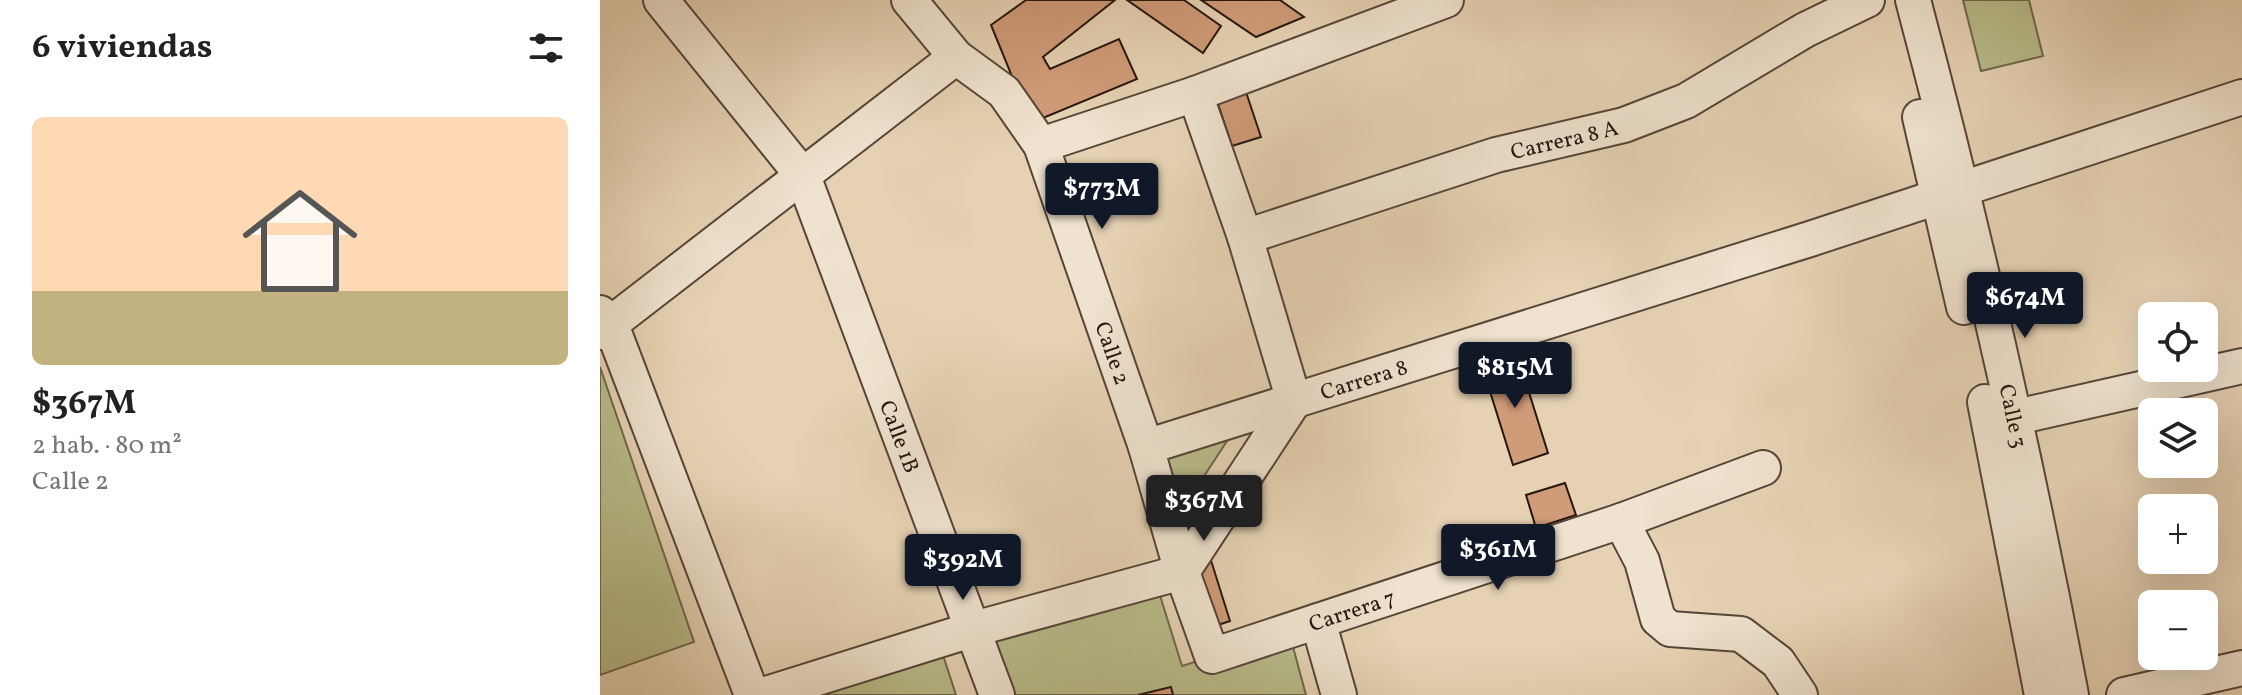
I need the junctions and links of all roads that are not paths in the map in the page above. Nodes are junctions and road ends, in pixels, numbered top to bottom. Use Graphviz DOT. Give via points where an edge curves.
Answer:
graph roads {
  1 [pos="661,0"];
  2 [pos="909,0"];
  3 [pos="1446,0"];
  4 [pos="1867,0"];
  5 [pos="1892,0"];
  6 [pos="1913,0"];
  7 [pos="966,64"];
  8 [pos="1195,94"];
  9 [pos="2242,97"];
  10 [pos="1041,145"];
  11 [pos="803,176"];
  12 [pos="1952,193"];
  13 [pos="1245,237"];
  14 [pos="603,322"];
  15 [pos="2242,366"];
  16 [pos="1294,401"];
  17 [pos="2012,418"];
  18 [pos="1146,447"];
  19 [pos="1763,468"];
  20 [pos="1621,521"];
  21 [pos="1182,572"];
  22 [pos="1318,621"];
  23 [pos="974,629"];
  24 [pos="1212,656"];
  25 [pos="2242,668"];
  26 [pos="752,695"];
  27 [pos="763,695"];
  28 [pos="997,695"];
  29 [pos="1339,695"];
  30 [pos="1800,695"];
  31 [pos="2042,695"];
  32 [pos="2071,695"];
  33 [pos="2124,695"];
  1 -- 11 [label="street, Calle 1B"];
  2 -- 7 [label="street, Calle 2"];
  3 -- 8 [label="street"];
  4 -- 13 [label="street, Carrera 8 A" via="1805,30 1686,101 1624,125 1496,155"];
  5 -- 12 [label="street, Calle 3"];
  6 -- 12 [label="street, Calle 3"];
  7 -- 10 [label="street, Calle 2" via="1004,92"];
  7 -- 11 [label="street"];
  8 -- 10 [label="street"];
  8 -- 13 [label="street"];
  9 -- 12 [label="street, Carrera 8"];
  10 -- 18 [label="street, Calle 2"];
  11 -- 14 [label="street"];
  11 -- 23 [label="street, Calle 1B"];
  12 -- 16 [label="street, Carrera 8"];
  12 -- 17 [label="street, Calle 3"];
  12 -- 31 [label="street, Calle 3"];
  13 -- 16 [label="street"];
  14 -- 26 [label="street"];
  15 -- 17 [label="street"];
  16 -- 18 [label="street, Carrera 8"];
  16 -- 21 [label="street"];
  17 -- 32 [label="street, Calle 3"];
  18 -- 21 [label="street, Calle 2"];
  19 -- 20 [label="street, Carrera 7"];
  20 -- 22 [label="street, Carrera 7"];
  20 -- 30 [label="street" via="1642,561 1658,619 1670,629 1741,634 1778,662"];
  21 -- 23 [label="street"];
  21 -- 24 [label="street, Calle 2"];
  22 -- 24 [label="street, Carrera 7"];
  22 -- 29 [label="street"];
  23 -- 27 [label="street"];
  23 -- 28 [label="street, Calle 1B"];
  25 -- 33 [label="street"];
}
